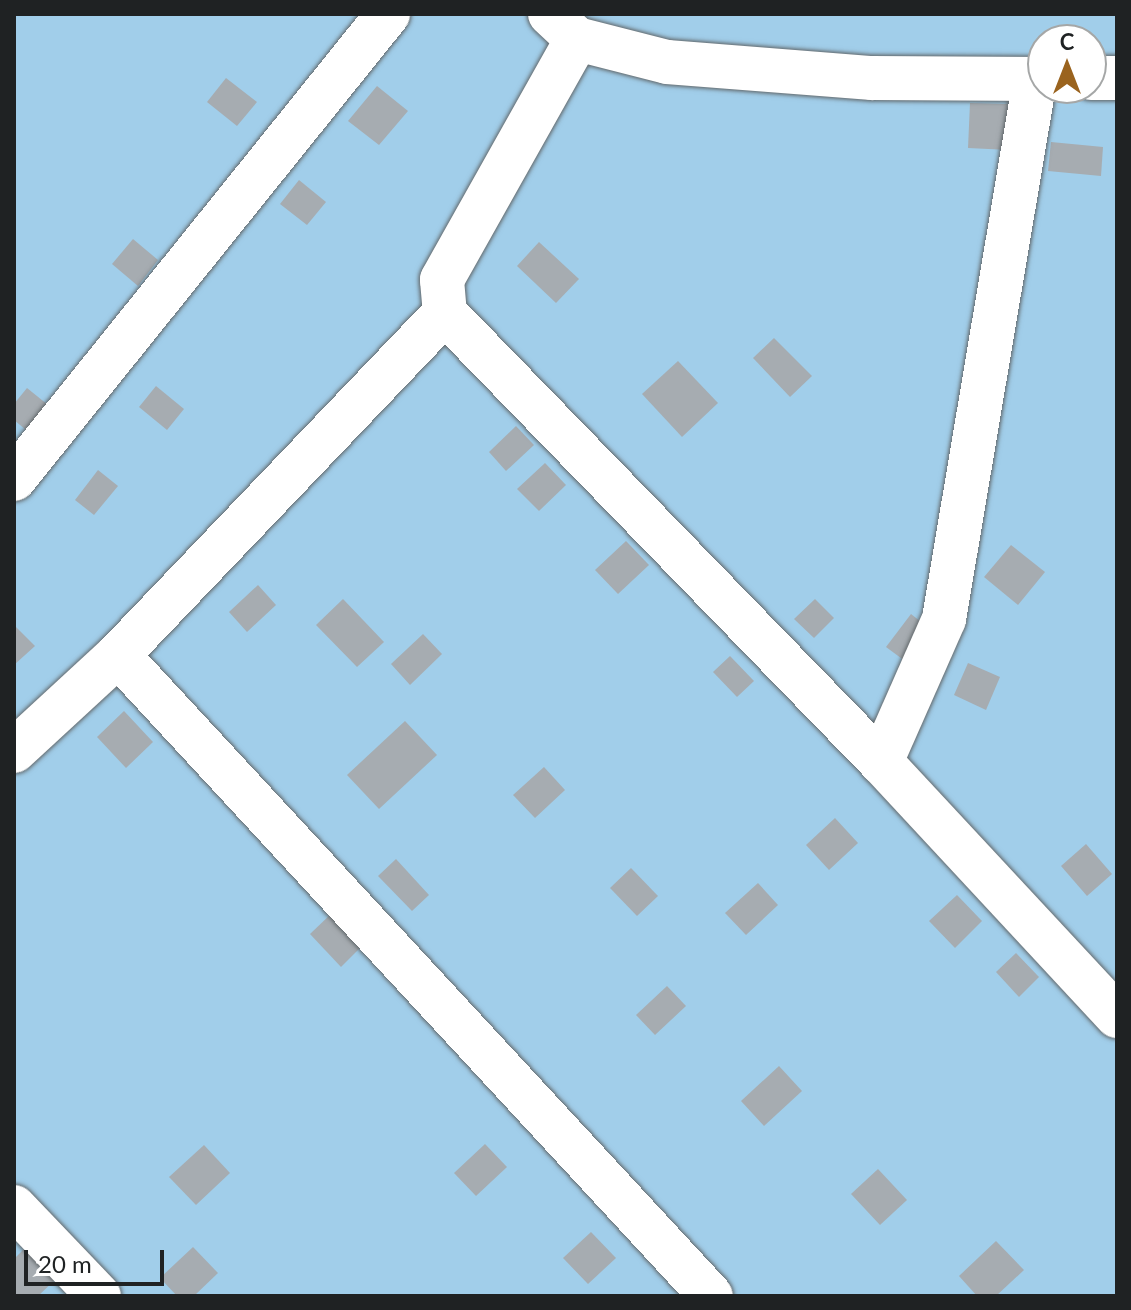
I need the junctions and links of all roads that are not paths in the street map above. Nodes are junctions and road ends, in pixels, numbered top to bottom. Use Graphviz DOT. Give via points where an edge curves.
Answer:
graph roads {
  1 [pos="388,14"];
  2 [pos="589,28"];
  3 [pos="1027,79"];
  4 [pos="1035,104"];
  5 [pos="445,313"];
  6 [pos="14,479"];
  7 [pos="118,655"];
  8 [pos="14,751"];
  9 [pos="881,762"];
  10 [pos="1117,1016"];
  11 [pos="14,1207"];
  12 [pos="99,1296"];
  13 [pos="711,1296"];
  1 -- 6 [label="street"];
  2 -- 3 [label="street" via="667,62 872,78"];
  2 -- 5 [label="street" via="442,280"];
  4 -- 9 [label="street" via="944,619"];
  5 -- 7 [label="street"];
  5 -- 9 [label="street"];
  7 -- 8 [label="street"];
  7 -- 13 [label="street"];
  9 -- 10 [label="street"];
  11 -- 12 [label="street"];
}
